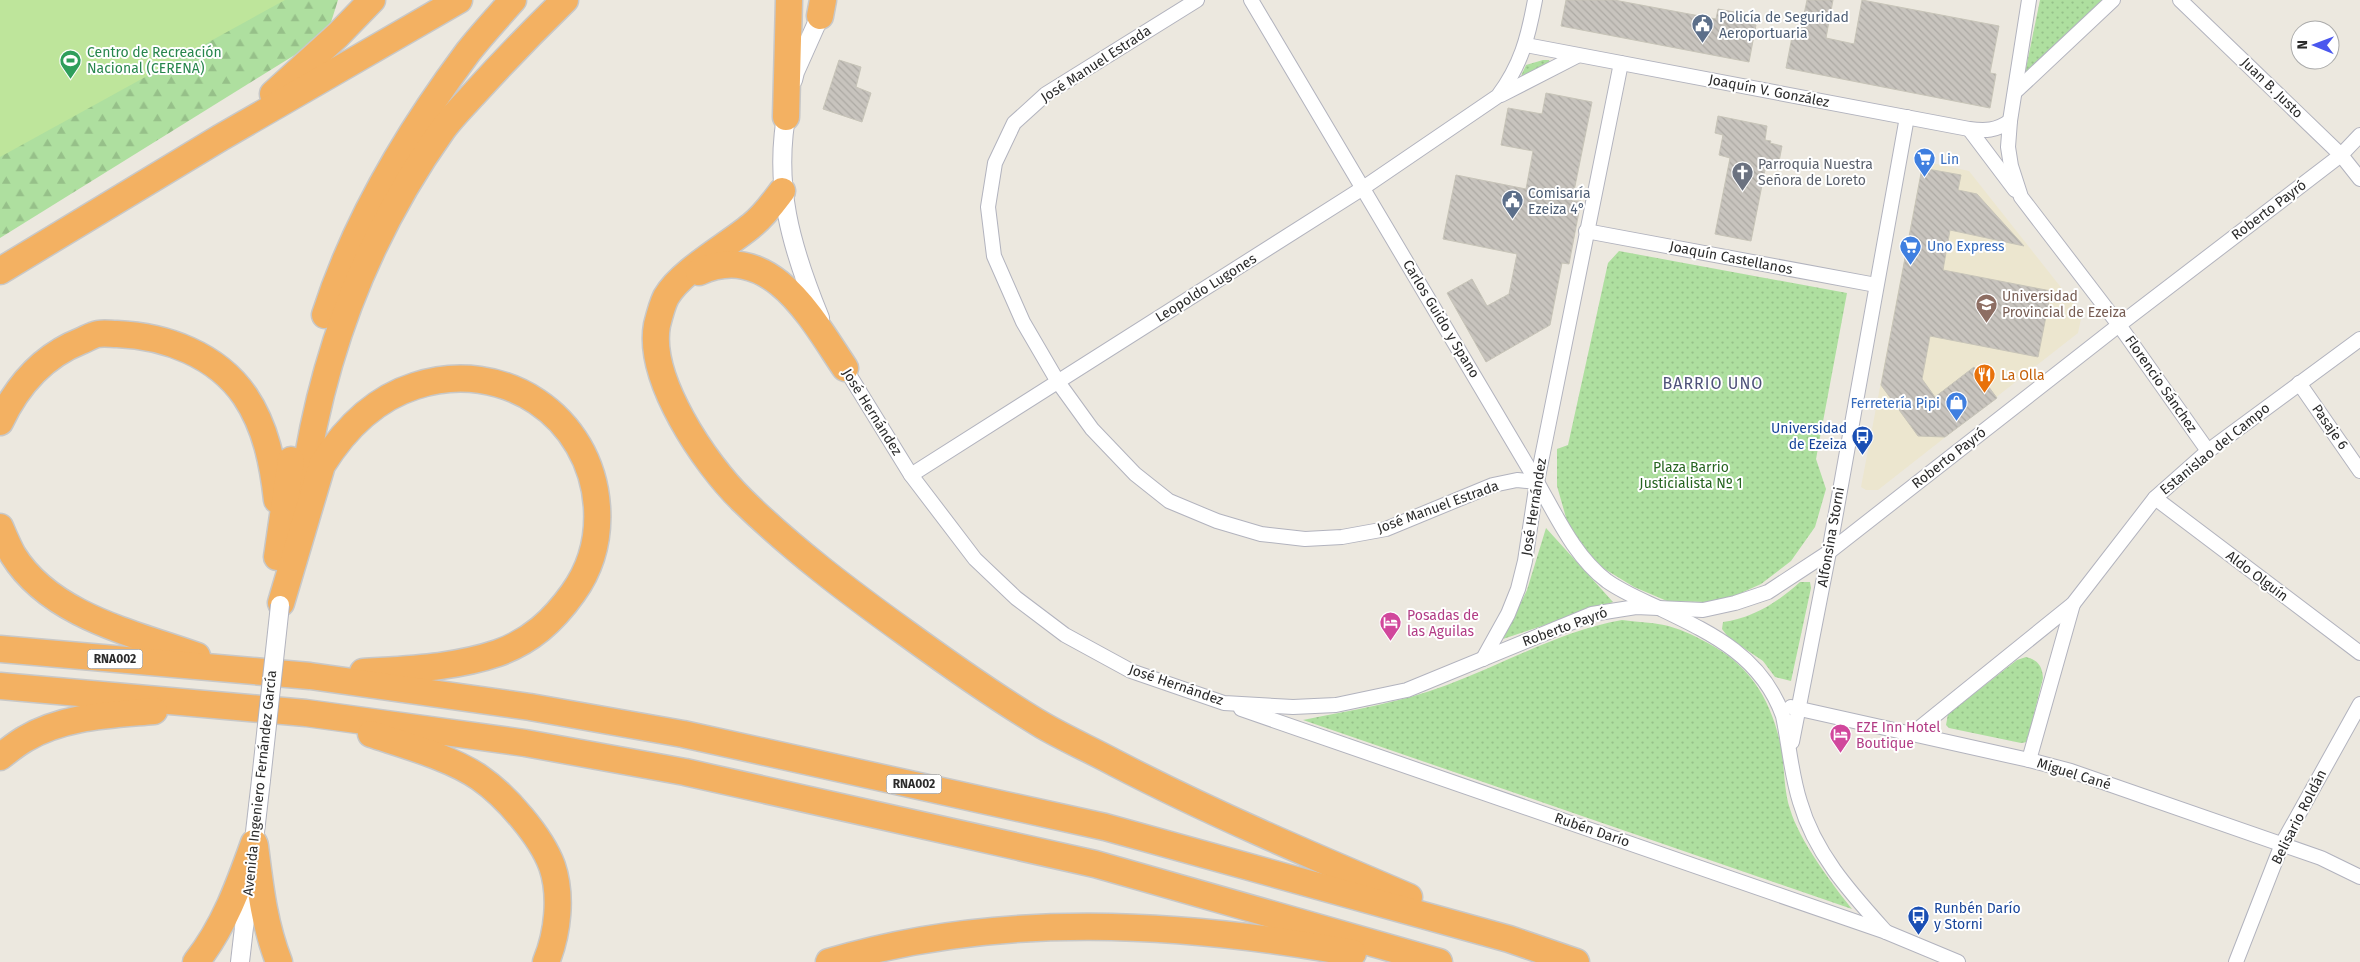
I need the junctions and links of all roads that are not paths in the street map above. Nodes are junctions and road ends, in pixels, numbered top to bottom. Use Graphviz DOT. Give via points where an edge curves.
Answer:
graph roads {
  1 [pos="372,0"];
  2 [pos="459,0"];
  3 [pos="513,0"];
  4 [pos="565,0"];
  5 [pos="789,0"];
  6 [pos="1197,0"];
  7 [pos="1251,0"];
  8 [pos="1535,0"];
  9 [pos="2029,0"];
  10 [pos="2113,0"];
  11 [pos="2180,0"];
  12 [pos="825,5"];
  13 [pos="1526,45"];
  14 [pos="1577,56"];
  15 [pos="1621,63"];
  16 [pos="2015,92"];
  17 [pos="1498,96"];
  18 [pos="786,117"];
  19 [pos="1907,117"];
  20 [pos="2010,121"];
  21 [pos="1968,129"];
  22 [pos="2360,135"];
  23 [pos="220,138"];
  24 [pos="2342,155"];
  25 [pos="2360,179"];
  26 [pos="1363,188"];
  27 [pos="782,191"];
  28 [pos="2021,197"];
  29 [pos="1586,231"];
  30 [pos="23,258"];
  31 [pos="0,271"];
  32 [pos="0,277"];
  33 [pos="682,279"];
  34 [pos="1876,285"];
  35 [pos="2119,325"];
  36 [pos="2360,339"];
  37 [pos="845,368"];
  38 [pos="1058,382"];
  39 [pos="2299,383"];
  40 [pos="0,422"];
  41 [pos="2208,451"];
  42 [pos="2360,471"];
  43 [pos="911,475"];
  44 [pos="1538,482"];
  45 [pos="2155,498"];
  46 [pos="0,527"];
  47 [pos="1829,552"];
  48 [pos="286,558"];
  49 [pos="280,604"];
  50 [pos="2073,604"];
  51 [pos="1659,608"];
  52 [pos="0,649"];
  53 [pos="2360,653"];
  54 [pos="1483,659"];
  55 [pos="230,668"];
  56 [pos="310,676"];
  57 [pos="0,686"];
  58 [pos="1224,703"];
  59 [pos="1778,703"];
  60 [pos="2360,704"];
  61 [pos="227,705"];
  62 [pos="1798,709"];
  63 [pos="306,713"];
  64 [pos="1912,734"];
  65 [pos="1790,753"];
  66 [pos="0,758"];
  67 [pos="2028,760"];
  68 [pos="254,843"];
  69 [pos="2282,844"];
  70 [pos="2360,877"];
  71 [pos="1886,932"];
  72 [pos="1509,939"];
  73 [pos="196,962"];
  74 [pos="240,962"];
  75 [pos="279,962"];
  76 [pos="546,962"];
  77 [pos="829,962"];
  78 [pos="1404,962"];
  79 [pos="1439,962"];
  80 [pos="1576,962"];
  81 [pos="1958,962"];
  82 [pos="2236,962"];
  1 -- 23 [label="highway" via="290,80"];
  2 -- 23 [label="highway"];
  3 -- 48 [label="highway" via="468,51 427,112 383,183 342,270 317,343 291,456"];
  4 -- 48 [label="highway" via="514,49 444,128 383,226 335,339"];
  5 -- 18 [label="highway"];
  6 -- 38 [label="street, José Manuel Estrada" via="1046,94 1014,123 995,163 988,207 994,256 1023,322"];
  7 -- 26 [label="street, Carlos Guido y Spano"];
  8 -- 13 [label="street, Leopoldo Lugones"];
  9 -- 16 [label="street, Florencio Sánchez"];
  10 -- 16 [label="street"];
  11 -- 24 [label="street, Juan B. Justo"];
  12 -- 18 [label="street, José Hernández" via="795,72"];
  13 -- 14 [label="street, Joaquín V. González"];
  13 -- 17 [label="street, Leopoldo Lugones" via="1510,81"];
  14 -- 15 [label="street, Joaquín V. González"];
  14 -- 17 [label="street, Leopoldo Lugones"];
  15 -- 19 [label="street, Joaquín V. González"];
  15 -- 29 [label="street, José Hernández"];
  16 -- 20 [label="street, Florencio Sánchez"];
  17 -- 26 [label="street, Leopoldo Lugones"];
  18 -- 27 [label="street, José Hernández"];
  19 -- 21 [label="street, Joaquín V. González"];
  19 -- 34 [label="street, Alfonsina Storni"];
  20 -- 21 [label="street, Joaquín V. González" via="1990,130"];
  20 -- 28 [label="street, Florencio Sánchez" via="2008,147"];
  21 -- 28 [label="street, Florencio Sánchez"];
  22 -- 24 [label="street, Roberto Payró"];
  23 -- 30 [label="highway"];
  24 -- 25 [label="street, Juan B. Justo"];
  24 -- 35 [label="street, Roberto Payró"];
  26 -- 38 [label="street, Leopoldo Lugones"];
  26 -- 44 [label="street, Carlos Guido y Spano"];
  27 -- 33 [label="highway" via="757,221"];
  27 -- 37 [label="street, José Hernández" via="794,248 807,287"];
  28 -- 35 [label="street, Florencio Sánchez"];
  29 -- 34 [label="street, Joaquín Castellanos"];
  29 -- 44 [label="street, José Hernández"];
  30 -- 31 [label="highway"];
  30 -- 32 [label="highway"];
  33 -- 37 [label="highway" via="710,266 729,264 751,266 774,278 804,308"];
  33 -- 72 [label="highway" via="666,298 657,325 656,343 660,368 679,416 740,498 808,559 951,665 1043,725 1216,814"];
  34 -- 47 [label="street, Alfonsina Storni"];
  35 -- 41 [label="street, Florencio Sánchez"];
  35 -- 47 [label="street, Roberto Payró"];
  36 -- 39 [label="street, Estanislao del Campo"];
  37 -- 43 [label="street, José Hernández"];
  38 -- 43 [label="street, Leopoldo Lugones"];
  38 -- 44 [label="street, José Manuel Estrada" via="1092,429 1135,474 1169,501 1217,521 1261,534 1305,539 1342,537 1386,528 1493,484 1517,480"];
  39 -- 41 [label="street, Estanislao del Campo"];
  39 -- 42 [label="street, Pasaje 6"];
  40 -- 48 [label="highway" via="9,402 35,370 62,348 98,334 138,335 173,344 204,357 226,374 245,396 264,436"];
  41 -- 45 [label="street, Estanislao del Campo"];
  43 -- 58 [label="street, José Hernández" via="975,560 1016,598 1065,635 1131,670"];
  44 -- 51 [label="street, Carlos Guido y Spano" via="1583,557 1605,579"];
  44 -- 54 [label="street, José Hernández" via="1526,561 1518,589"];
  45 -- 50 [label="street, Estanislao del Campo"];
  45 -- 53 [label="street, Aldo Olguín"];
  46 -- 55 [label="highway" via="13,554 26,571 63,603 113,626"];
  47 -- 51 [label="street, Roberto Payró" via="1768,592 1735,603 1703,610"];
  47 -- 62 [label="street, Alfonsina Storni"];
  48 -- 49 [label="highway"];
  48 -- 56 [label="highway" via="322,465 334,446 370,409 415,386 446,380 473,380 495,383 534,399 557,416 577,441 588,463 596,492 598,528 590,562 578,586 543,629 499,652 442,667"];
  49 -- 68 [label="street, Avenida Ingeniero Fernández García, bridge"];
  50 -- 64 [label="street, Estanislao del Campo"];
  50 -- 67 [label="street, Estanislao del Campo"];
  51 -- 54 [label="street, Roberto Payró" via="1636,607 1592,614"];
  51 -- 59 [label="street, Carlos Guido y Spano" via="1708,632 1743,655"];
  52 -- 55 [label="highway, RNA002"];
  54 -- 58 [label="street, José Hernández" via="1407,690 1336,705 1293,707"];
  55 -- 56 [label="highway, RNA002"];
  56 -- 72 [label="highway, RNA002" via="530,707 683,734 827,765 1105,827"];
  57 -- 61 [label="highway"];
  58 -- 71 [label="street, Rubén Darío"];
  59 -- 62 [label="street, Miguel Cané"];
  59 -- 65 [label="street, Carlos Guido y Spano"];
  60 -- 69 [label="street, Belisario Roldán"];
  61 -- 63 [label="highway"];
  61 -- 66 [label="highway" via="88,717 51,727 25,739"];
  62 -- 64 [label="street, Miguel Cané"];
  62 -- 65 [label="street, Alfonsina Storni"];
  63 -- 76 [label="highway" via="430,754 480,777 504,798 523,819 551,865 558,892 556,924"];
  63 -- 79 [label="highway" via="525,743 695,774 1095,864"];
  64 -- 67 [label="street, Miguel Cané"];
  65 -- 71 [label="street, Alfonsina Storni" via="1800,803 1814,838 1846,888"];
  67 -- 69 [label="street, Miguel Cané" via="2071,771"];
  68 -- 73 [label="highway" via="228,911"];
  68 -- 74 [label="street, Avenida Ingeniero Fernández García"];
  68 -- 75 [label="highway" via="264,913"];
  69 -- 70 [label="street, Miguel Cané"];
  69 -- 82 [label="street, Belisario Roldán"];
  71 -- 81 [label="street, Rubén Darío"];
  72 -- 80 [label="highway, RNA002"];
  77 -- 78 [label="highway" via="928,939 1027,929 1115,927 1200,930"];
}
